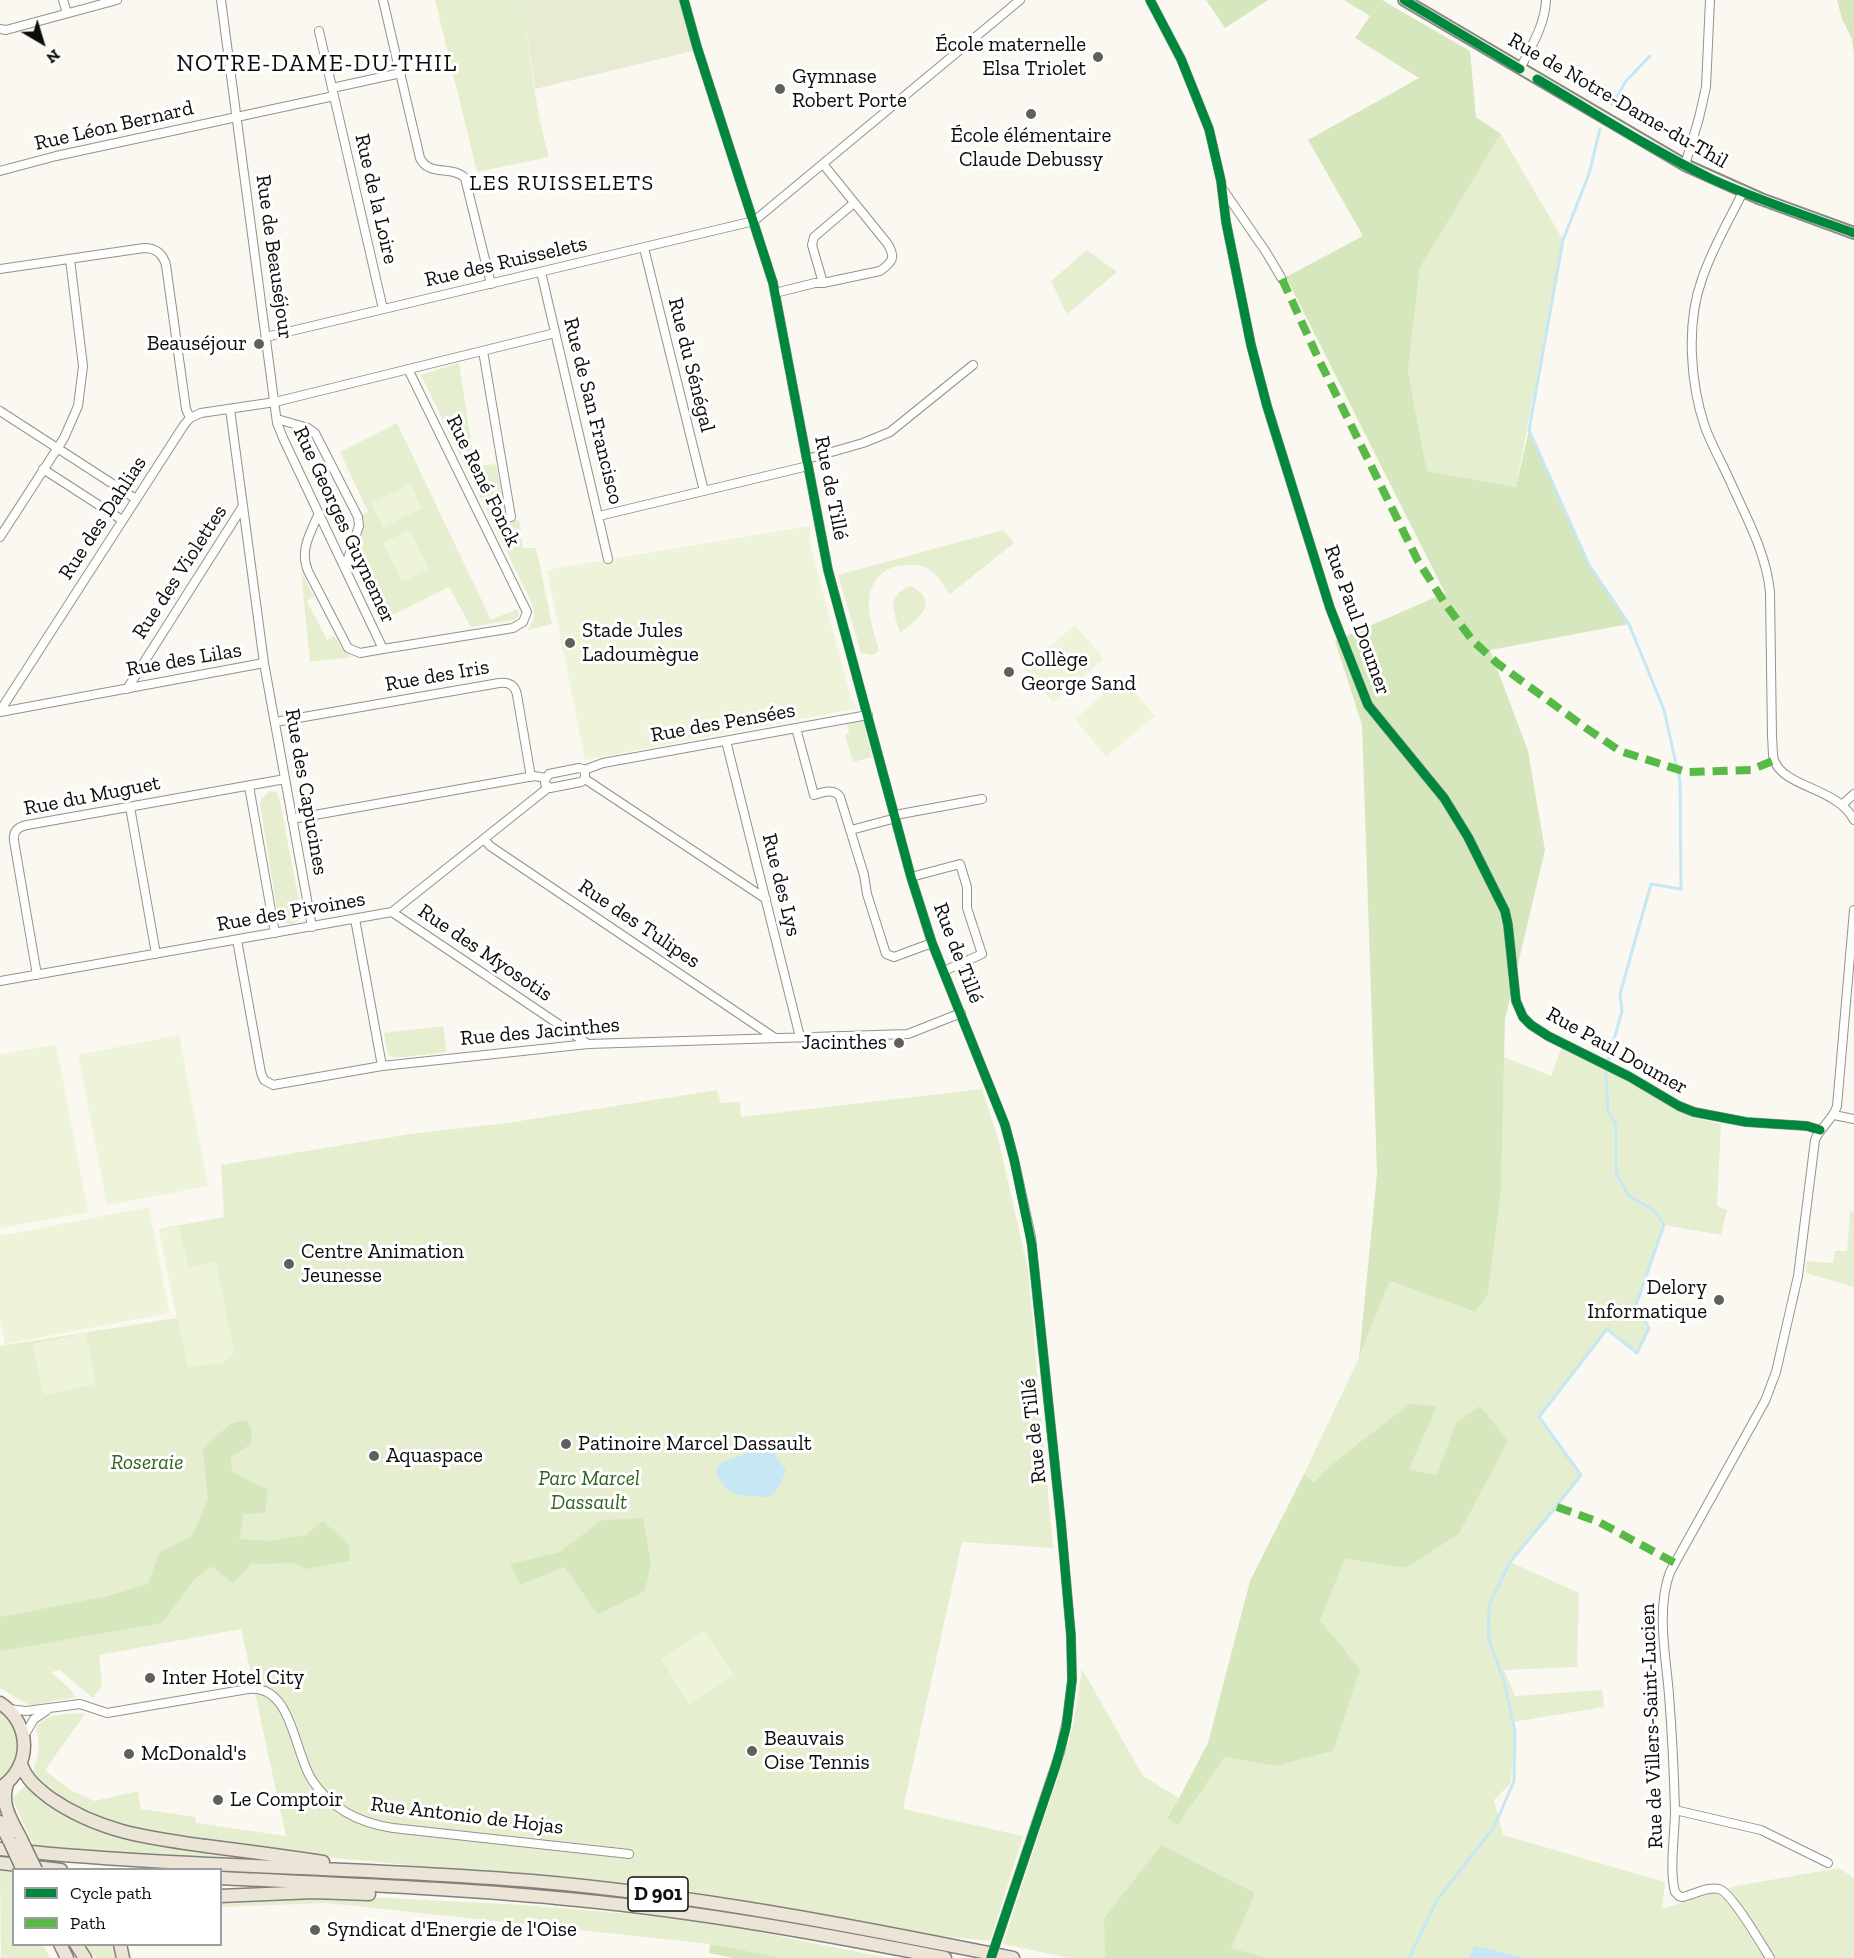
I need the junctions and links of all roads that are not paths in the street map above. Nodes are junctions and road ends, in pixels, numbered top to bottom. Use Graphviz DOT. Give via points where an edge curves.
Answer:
graph roads {
  1 [pos="63,0"];
  2 [pos="117,0"];
  3 [pos="221,0"];
  4 [pos="383,0"];
  5 [pos="684,0"];
  6 [pos="1020,0"];
  7 [pos="1150,0"];
  8 [pos="1404,0"];
  9 [pos="1546,0"];
  10 [pos="1710,0"];
  11 [pos="67,13"];
  12 [pos="0,29"];
  13 [pos="319,31"];
  14 [pos="1520,69"];
  15 [pos="401,73"];
  16 [pos="333,92"];
  17 [pos="237,117"];
  18 [pos="823,164"];
  19 [pos="1685,165"];
  20 [pos="0,171"];
  21 [pos="1223,190"];
  22 [pos="1743,192"];
  23 [pos="854,203"];
  24 [pos="754,221"];
  25 [pos="1854,233"];
  26 [pos="644,248"];
  27 [pos="70,259"];
  28 [pos="0,268"];
  29 [pos="540,272"];
  30 [pos="1282,279"];
  31 [pos="823,283"];
  32 [pos="491,284"];
  33 [pos="776,293"];
  34 [pos="382,309"];
  35 [pos="555,333"];
  36 [pos="266,337"];
  37 [pos="483,351"];
  38 [pos="973,365"];
  39 [pos="408,369"];
  40 [pos="274,402"];
  41 [pos="230,409"];
  42 [pos="0,411"];
  43 [pos="190,417"];
  44 [pos="277,419"];
  45 [pos="58,448"];
  46 [pos="807,462"];
  47 [pos="44,470"];
  48 [pos="704,491"];
  49 [pos="136,499"];
  50 [pos="243,506"];
  51 [pos="319,513"];
  52 [pos="599,516"];
  53 [pos="511,517"];
  54 [pos="122,520"];
  55 [pos="0,537"];
  56 [pos="608,559"];
  57 [pos="345,567"];
  58 [pos="526,608"];
  59 [pos="383,649"];
  60 [pos="264,663"];
  61 [pos="127,688"];
  62 [pos="0,711"];
  63 [pos="868,715"];
  64 [pos="275,722"];
  65 [pos="796,728"];
  66 [pos="726,741"];
  67 [pos="585,775"];
  68 [pos="531,777"];
  69 [pos="546,778"];
  70 [pos="285,779"];
  71 [pos="249,786"];
  72 [pos="549,787"];
  73 [pos="1854,794"];
  74 [pos="982,799"];
  75 [pos="1843,804"];
  76 [pos="130,807"];
  77 [pos="895,817"];
  78 [pos="292,819"];
  79 [pos="1854,820"];
  80 [pos="851,830"];
  81 [pos="484,839"];
  82 [pos="911,877"];
  83 [pos="766,899"];
  84 [pos="1854,910"];
  85 [pos="392,912"];
  86 [pos="355,919"];
  87 [pos="312,927"];
  88 [pos="275,933"];
  89 [pos="237,940"];
  90 [pos="932,943"];
  91 [pos="156,954"];
  92 [pos="944,971"];
  93 [pos="37,975"];
  94 [pos="0,981"];
  95 [pos="961,1013"];
  96 [pos="800,1037"];
  97 [pos="775,1038"];
  98 [pos="588,1044"];
  99 [pos="382,1066"];
  100 [pos="1834,1115"];
  101 [pos="1854,1119"];
  102 [pos="1820,1130"];
  103 [pos="4,1706"];
  104 [pos="53,1708"];
  105 [pos="24,1736"];
  106 [pos="21,1764"];
  107 [pos="3,1786"];
  108 [pos="1675,1810"];
  109 [pos="0,1822"];
  110 [pos="10,1843"];
  111 [pos="629,1854"];
  112 [pos="0,1863"];
  113 [pos="1828,1863"];
  114 [pos="22,1868"];
  115 [pos="35,1868"];
  116 [pos="51,1868"];
  117 [pos="384,1872"];
  118 [pos="222,1878"];
  119 [pos="501,1893"];
  120 [pos="222,1896"];
  121 [pos="945,1958"];
  122 [pos="991,1958"];
  123 [pos="1013,1958"];
  124 [pos="1770,1958"];
  1 -- 11 [label="street"];
  2 -- 11 [label="street"];
  3 -- 17 [label="street, Rue de Beauséjour"];
  4 -- 15 [label="street"];
  5 -- 24 [label="street, Rue de Tillé"];
  6 -- 18 [label="street"];
  7 -- 21 [label="street, Rue Paul Doumer" via="1200,105"];
  8 -- 14 [label="main road, Rue de Notre-Dame-du-Thil"];
  9 -- 14 [label="street" via="1540,29"];
  10 -- 19 [label="street" via="1706,87"];
  11 -- 12 [label="street"];
  13 -- 16 [label="street, Rue de la Loire"];
  14 -- 19 [label="main road, Rue de Notre-Dame-du-Thil"];
  15 -- 16 [label="street, Rue Léon Bernard"];
  15 -- 32 [label="street" via="422,162 465,178"];
  16 -- 17 [label="street, Rue Léon Bernard"];
  16 -- 34 [label="street, Rue de la Loire"];
  17 -- 20 [label="street, Rue Léon Bernard"];
  17 -- 36 [label="street, Rue de Beauséjour"];
  18 -- 23 [label="street"];
  18 -- 24 [label="street"];
  19 -- 22 [label="main road, Rue de Notre-Dame-du-Thil"];
  21 -- 30 [label="street"];
  21 -- 102 [label="street, Rue Paul Doumer" via="1226,222 1258,371 1330,608 1368,705 1444,798 1505,911 1516,1001 1523,1017 1548,1036 1687,1110 1746,1122"];
  22 -- 25 [label="main road, Rue de Notre-Dame-du-Thil"];
  22 -- 75 [label="street" via="1699,286 1692,337 1696,389 1706,428 1767,570 1774,760 1791,777"];
  23 -- 31 [label="street" via="814,237 812,245"];
  23 -- 31 [label="street" via="887,243 892,258 880,271"];
  24 -- 26 [label="street, Rue des Ruisselets"];
  24 -- 33 [label="street, Rue de Tillé"];
  26 -- 29 [label="street, Rue des Ruisselets"];
  26 -- 48 [label="street, Rue du Sénégal"];
  27 -- 28 [label="street"];
  27 -- 43 [label="street" via="144,248 154,249 162,256"];
  27 -- 45 [label="street" via="83,374 78,405"];
  29 -- 32 [label="street, Rue des Ruisselets"];
  29 -- 35 [label="street, Rue de San Francisco"];
  31 -- 33 [label="street"];
  32 -- 34 [label="street, Rue des Ruisselets"];
  33 -- 46 [label="street, Rue de Tillé"];
  34 -- 36 [label="street, Rue des Ruisselets"];
  35 -- 37 [label="street"];
  35 -- 52 [label="street, Rue de San Francisco"];
  36 -- 40 [label="street, Rue de Beauséjour"];
  37 -- 39 [label="street"];
  37 -- 53 [label="street"];
  38 -- 46 [label="street" via="890,432"];
  39 -- 40 [label="street"];
  39 -- 58 [label="street, Rue René Fonck"];
  40 -- 41 [label="street"];
  40 -- 44 [label="street, Rue Georges Guynemer"];
  41 -- 43 [label="street"];
  41 -- 50 [label="street, Rue des Lilas"];
  42 -- 45 [label="street"];
  43 -- 49 [label="street, Rue des Dahlias"];
  44 -- 51 [label="street, Rue Georges Guynemer"];
  44 -- 57 [label="street" via="308,428 318,436 358,518 359,526"];
  45 -- 47 [label="street"];
  45 -- 49 [label="street"];
  46 -- 48 [label="street"];
  46 -- 63 [label="street, Rue de Tillé" via="828,570"];
  47 -- 54 [label="street"];
  47 -- 55 [label="street"];
  48 -- 52 [label="street"];
  49 -- 54 [label="street, Rue des Dahlias"];
  50 -- 60 [label="street, Rue des Lilas"];
  50 -- 61 [label="street, Rue des Violettes"];
  51 -- 57 [label="street, Rue Georges Guynemer"];
  51 -- 59 [label="street" via="304,551 308,571 348,648 360,652"];
  52 -- 56 [label="street, Rue de San Francisco"];
  54 -- 62 [label="street, Rue des Dahlias"];
  57 -- 59 [label="street, Rue Georges Guynemer"];
  58 -- 59 [label="street, Rue Georges Guynemer" via="525,618 513,628"];
  60 -- 61 [label="street, Rue des Lilas"];
  60 -- 64 [label="street, Rue des Capucines"];
  61 -- 62 [label="street, Rue des Lilas"];
  63 -- 65 [label="street, Rue des Pensées"];
  63 -- 77 [label="street, Rue de Tillé"];
  64 -- 68 [label="street, Rue des Iris" via="508,683 517,694"];
  64 -- 70 [label="street, Rue des Capucines"];
  65 -- 66 [label="street, Rue des Pensées"];
  65 -- 80 [label="street" via="813,795 829,791 839,794"];
  66 -- 67 [label="street, Rue des Pensées" via="603,763"];
  66 -- 83 [label="street, Rue des Lys"];
  67 -- 69 [label="street, Rue des Pensées" via="579,768"];
  67 -- 72 [label="street, Rue des Pensées" via="580,783"];
  67 -- 83 [label="street"];
  68 -- 69 [label="street, Rue des Pensées"];
  68 -- 78 [label="street, Rue des Pensées"];
  69 -- 72 [label="street"];
  70 -- 71 [label="street, Rue du Muguet"];
  70 -- 78 [label="street, Rue des Capucines"];
  71 -- 76 [label="street, Rue du Muguet"];
  71 -- 88 [label="street"];
  72 -- 81 [label="street, Rue des Pivoines"];
  73 -- 75 [label="street"];
  74 -- 77 [label="street"];
  75 -- 79 [label="street"];
  76 -- 91 [label="street"];
  76 -- 93 [label="street, Rue du Muguet" via="27,825 15,831"];
  77 -- 80 [label="street"];
  77 -- 82 [label="street, Rue de Tillé"];
  78 -- 87 [label="street, Rue des Capucines"];
  80 -- 90 [label="street" via="886,954 894,957"];
  81 -- 85 [label="street, Rue des Pivoines"];
  81 -- 97 [label="street, Rue des Tulipes"];
  82 -- 90 [label="street, Rue de Tillé"];
  82 -- 92 [label="street" via="960,864 967,908 982,954"];
  83 -- 96 [label="street, Rue des Lys"];
  84 -- 100 [label="street"];
  85 -- 86 [label="street, Rue des Pivoines"];
  85 -- 98 [label="street, Rue des Myosotis"];
  86 -- 87 [label="street, Rue des Pivoines"];
  86 -- 99 [label="street"];
  87 -- 88 [label="street, Rue des Pivoines"];
  88 -- 89 [label="street, Rue des Pivoines"];
  89 -- 91 [label="street, Rue des Pivoines"];
  89 -- 99 [label="street, Rue des Jacinthes" via="264,1080 278,1085"];
  90 -- 92 [label="street, Rue de Tillé"];
  91 -- 93 [label="street, Rue des Pivoines"];
  92 -- 95 [label="street, Rue de Tillé"];
  93 -- 94 [label="street, Rue des Pivoines"];
  95 -- 96 [label="street, Rue des Jacinthes" via="908,1034"];
  95 -- 122 [label="street, Rue de Tillé, bridge" via="1008,1135 1032,1246 1071,1636 1072,1680 1066,1728"];
  96 -- 97 [label="street, Rue des Jacinthes"];
  97 -- 98 [label="street, Rue des Jacinthes"];
  98 -- 99 [label="street, Rue des Jacinthes"];
  100 -- 101 [label="street"];
  100 -- 102 [label="street, Rue de Villers-Saint-Lucien"];
  102 -- 108 [label="street, Rue de Villers-Saint-Lucien" via="1814,1147 1798,1276 1774,1380 1667,1583 1664,1627"];
  103 -- 104 [label="street, Rue Antonio de Hojas" via="26,1711"];
  103 -- 105 [label="main road" via="18,1721"];
  104 -- 105 [label="street" via="34,1719"];
  104 -- 111 [label="street, Rue Antonio de Hojas" via="80,1704 111,1712 259,1689 272,1694 284,1707 304,1766 318,1788 358,1820 393,1828"];
  105 -- 106 [label="main road"];
  106 -- 107 [label="main road"];
  106 -- 117 [label="main road" via="30,1781 44,1793 79,1815 116,1830"];
  107 -- 110 [label="main road"];
  108 -- 113 [label="street" via="1754,1827"];
  108 -- 124 [label="street, Rue de Villers-Saint-Lucien" via="1673,1884 1677,1895 1714,1889 1724,1892"];
  109 -- 110 [label="main road"];
  110 -- 114 [label="main road, bridge"];
  110 -- 115 [label="main road, bridge"];
  110 -- 117 [label="main road, D 901" via="111,1859"];
  112 -- 116 [label="main road"];
  117 -- 123 [label="main road, D 901" via="554,1883 685,1898"];
  118 -- 119 [label="main road, D 901"];
  119 -- 120 [label="main road"];
  119 -- 121 [label="main road, D 901" via="708,1916"];
}
